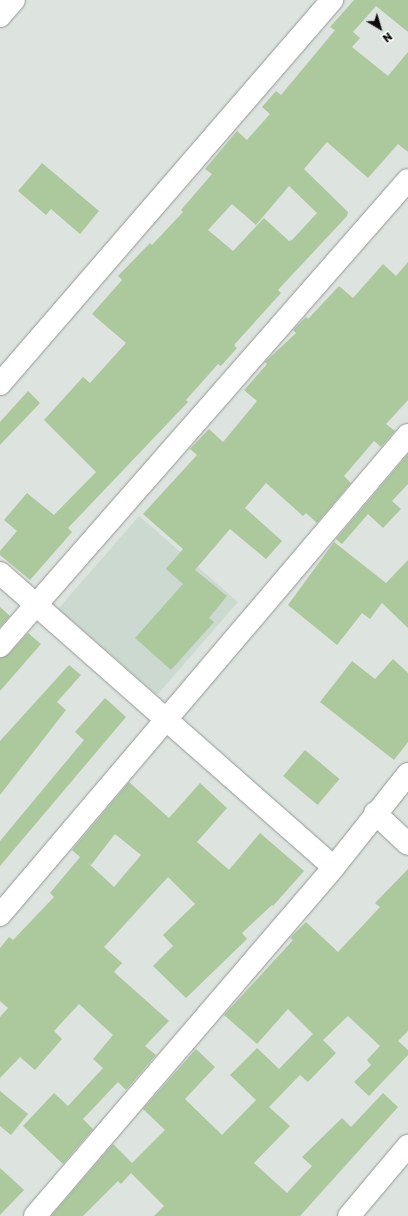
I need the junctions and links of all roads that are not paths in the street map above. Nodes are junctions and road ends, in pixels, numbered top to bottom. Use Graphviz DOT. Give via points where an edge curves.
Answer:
graph roads {
  1 [pos="14,0"];
  2 [pos="332,0"];
  3 [pos="0,16"];
  4 [pos="408,180"];
  5 [pos="0,384"];
  6 [pos="408,435"];
  7 [pos="0,573"];
  8 [pos="34,605"];
  9 [pos="0,646"];
  10 [pos="166,720"];
  11 [pos="408,774"];
  12 [pos="375,813"];
  13 [pos="408,844"];
  14 [pos="334,868"];
  15 [pos="0,915"];
  16 [pos="408,1146"];
  17 [pos="35,1216"];
  18 [pos="349,1216"];
  1 -- 3 [label="street"];
  2 -- 5 [label="street"];
  4 -- 8 [label="street"];
  6 -- 10 [label="street"];
  7 -- 8 [label="street"];
  8 -- 9 [label="street"];
  8 -- 10 [label="street"];
  10 -- 14 [label="street"];
  10 -- 15 [label="street"];
  11 -- 12 [label="street"];
  12 -- 13 [label="street"];
  12 -- 14 [label="street"];
  14 -- 17 [label="street"];
  16 -- 18 [label="street"];
}
